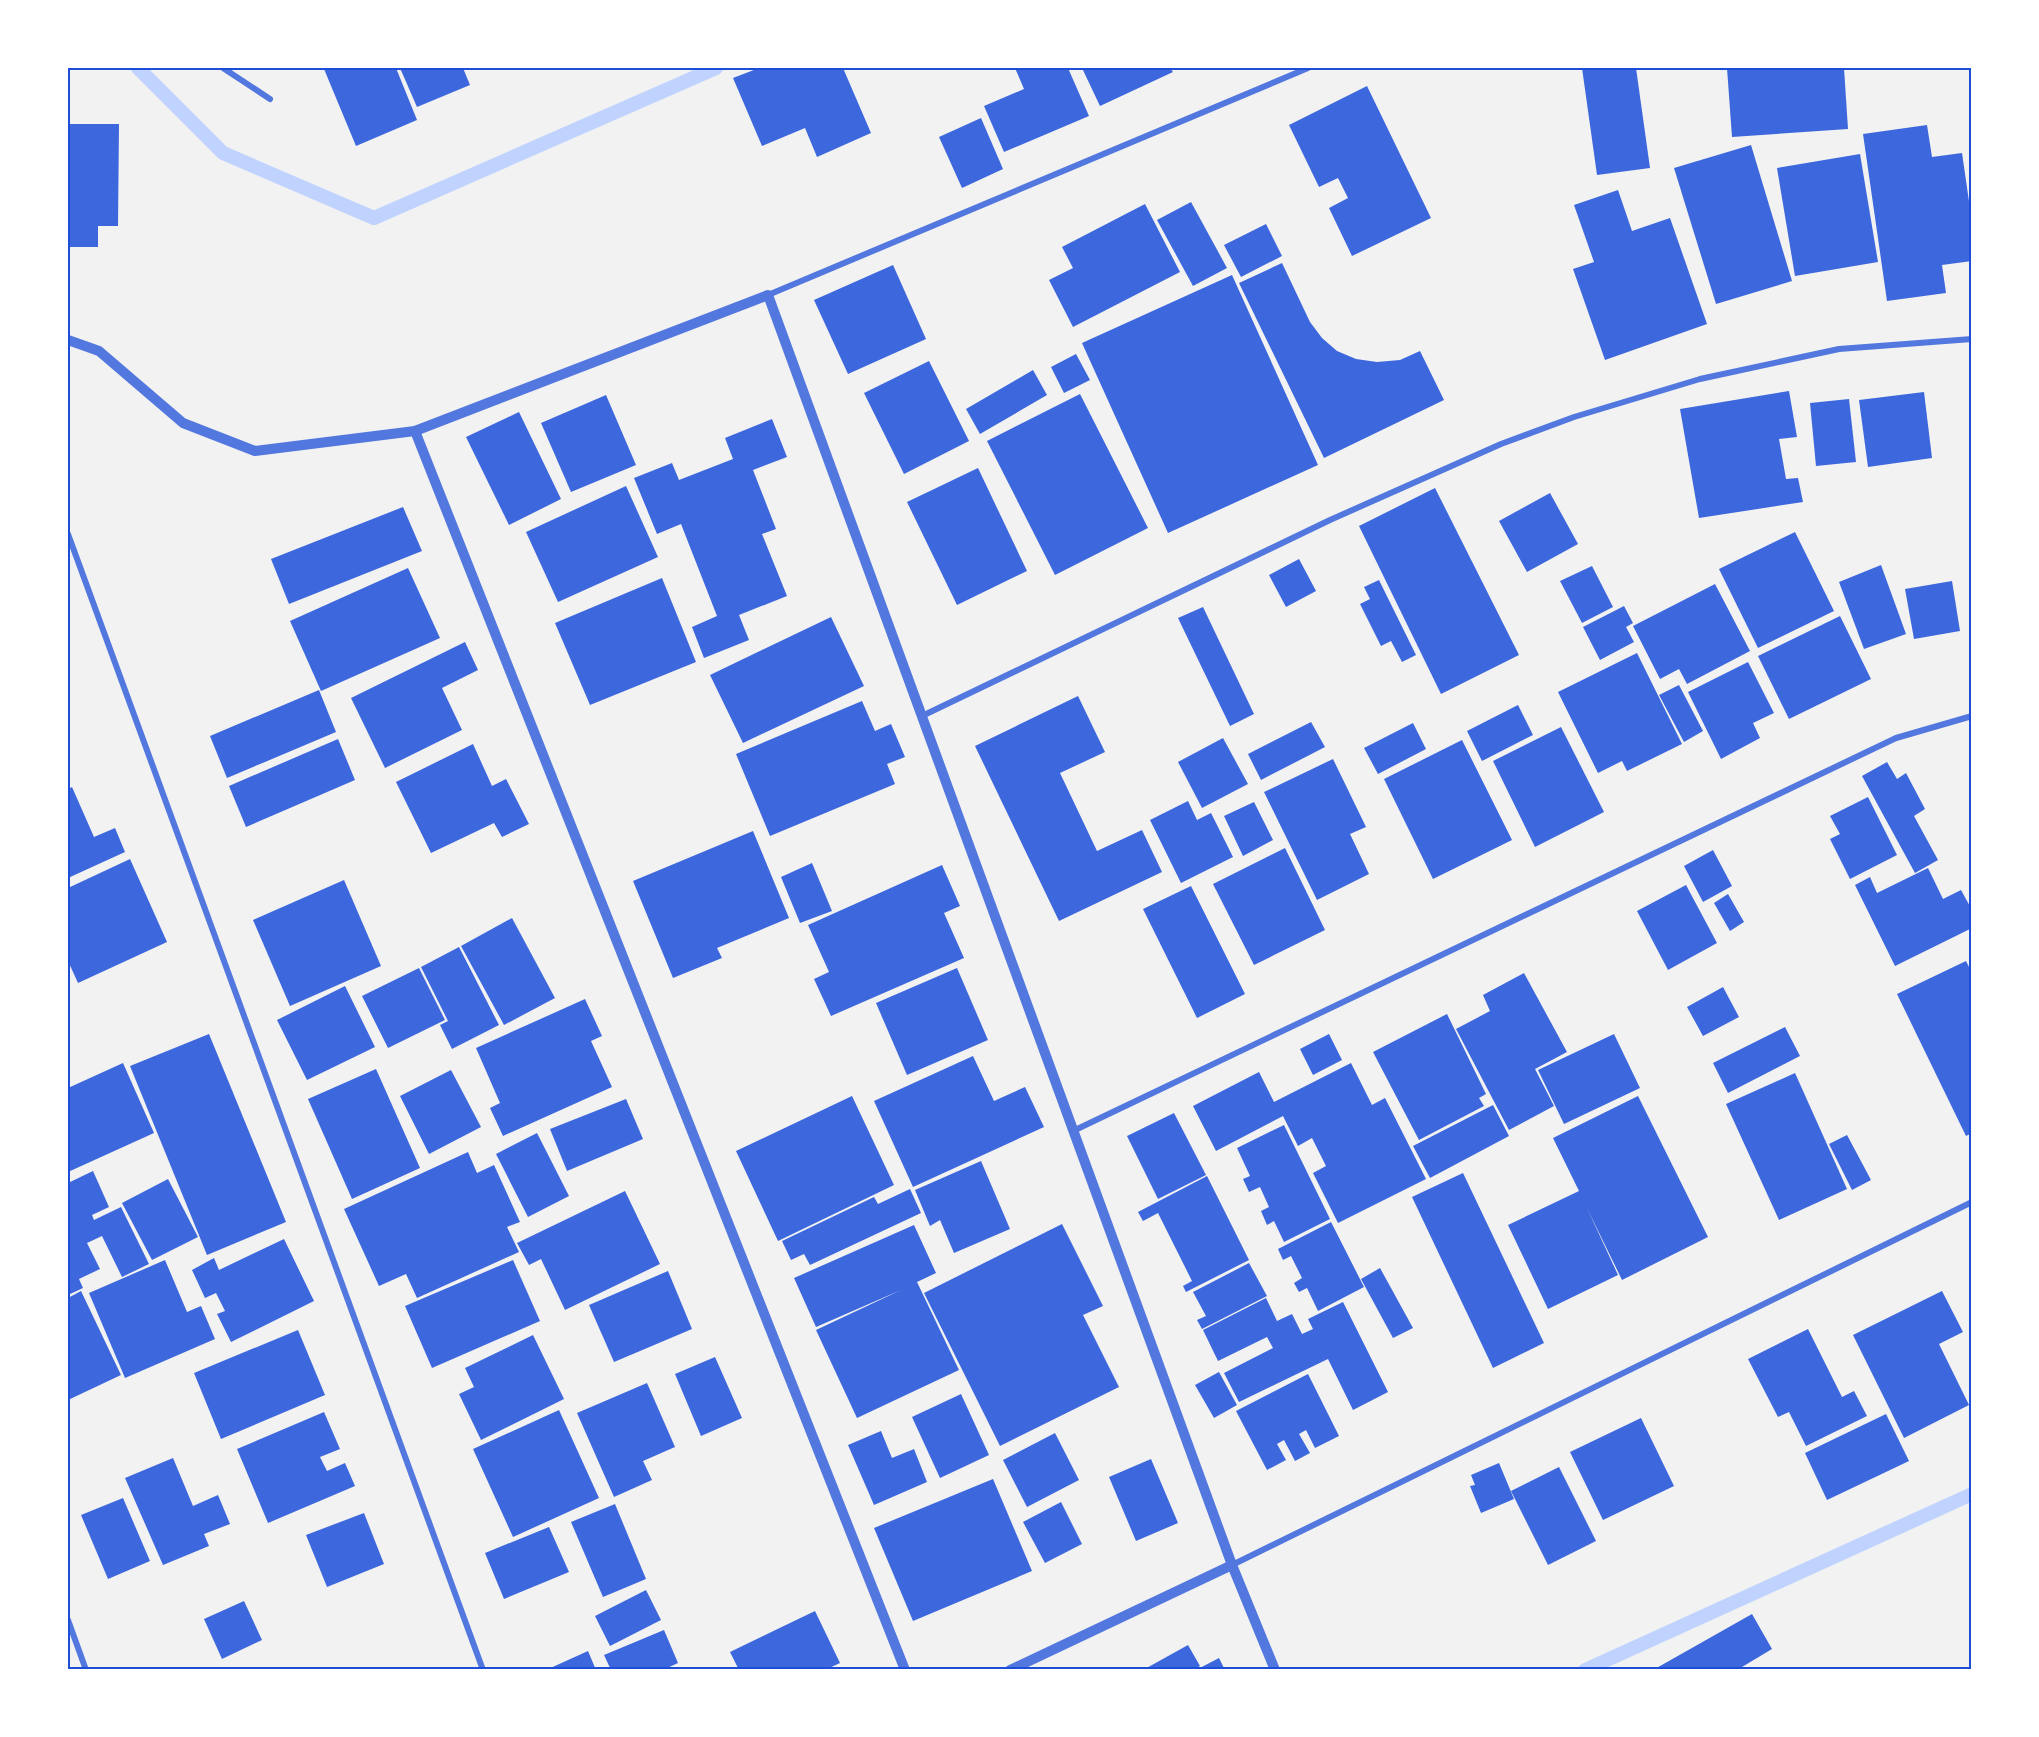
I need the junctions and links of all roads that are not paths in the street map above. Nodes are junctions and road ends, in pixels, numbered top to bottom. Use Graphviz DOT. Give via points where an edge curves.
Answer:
graph roads {
  1 [pos="223,68"];
  2 [pos="1308,68"];
  3 [pos="270,99"];
  4 [pos="768,296"];
  5 [pos="1971,339"];
  6 [pos="68,340"];
  7 [pos="415,431"];
  8 [pos="68,534"];
  9 [pos="922,716"];
  10 [pos="1971,716"];
  11 [pos="1073,1131"];
  12 [pos="1971,1202"];
  13 [pos="1232,1565"];
  14 [pos="68,1620"];
  15 [pos="87,1670"];
  16 [pos="483,1670"];
  17 [pos="905,1670"];
  18 [pos="1010,1670"];
  19 [pos="1275,1670"];
  1 -- 3 [label="street"];
  2 -- 4 [label="street"];
  4 -- 7 [label="street"];
  4 -- 9 [label="street"];
  5 -- 9 [label="street" via="1839,349 1700,379 1574,417 1501,444 1330,520"];
  6 -- 7 [label="street" via="99,351 183,423 255,451"];
  7 -- 17 [label="street"];
  8 -- 16 [label="street"];
  9 -- 11 [label="street"];
  10 -- 11 [label="street" via="1896,738"];
  11 -- 13 [label="street"];
  12 -- 13 [label="street"];
  13 -- 18 [label="street"];
  13 -- 19 [label="street"];
  14 -- 15 [label="street"];
}
